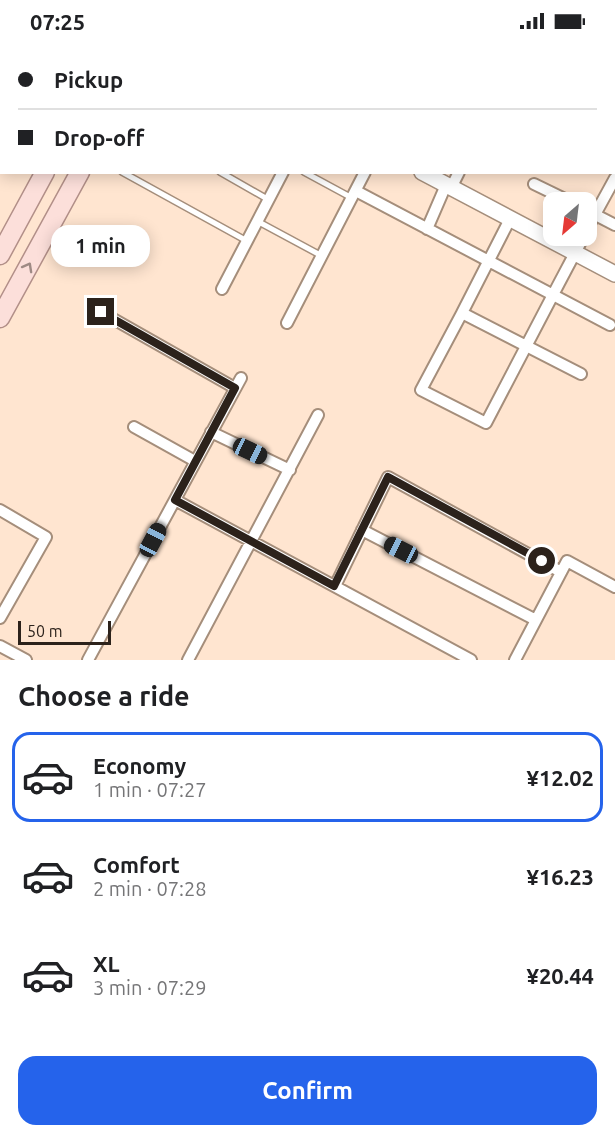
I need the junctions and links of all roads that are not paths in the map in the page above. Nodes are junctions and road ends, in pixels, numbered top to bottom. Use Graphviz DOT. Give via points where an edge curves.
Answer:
graph roads {
  1 [pos="44,174"];
  2 [pos="79,174"];
  3 [pos="126,174"];
  4 [pos="224,174"];
  5 [pos="282,174"];
  6 [pos="308,174"];
  7 [pos="364,174"];
  8 [pos="427,174"];
  9 [pos="458,174"];
  10 [pos="615,178"];
  11 [pos="534,184"];
  12 [pos="449,186"];
  13 [pos="550,192"];
  14 [pos="354,195"];
  15 [pos="269,200"];
  16 [pos="597,204"];
  17 [pos="597,215"];
  18 [pos="510,219"];
  19 [pos="257,221"];
  20 [pos="615,225"];
  21 [pos="427,230"];
  22 [pos="247,241"];
  23 [pos="579,246"];
  24 [pos="575,253"];
  25 [pos="0,255"];
  26 [pos="322,256"];
  27 [pos="488,262"];
  28 [pos="615,274"];
  29 [pos="222,289"];
  30 [pos="552,296"];
  31 [pos="101,312"];
  32 [pos="462,313"];
  33 [pos="0,318"];
  34 [pos="287,323"];
  35 [pos="610,325"];
  36 [pos="526,346"];
  37 [pos="581,374"];
  38 [pos="240,378"];
  39 [pos="235,388"];
  40 [pos="318,415"];
  41 [pos="134,427"];
  42 [pos="211,432"];
  43 [pos="195,461"];
  44 [pos="290,470"];
  45 [pos="175,500"];
  46 [pos="0,510"];
  47 [pos="362,530"];
  48 [pos="253,542"];
  49 [pos="561,572"];
  50 [pos="334,586"];
  51 [pos="615,587"];
  52 [pos="0,618"];
  53 [pos="536,620"];
  54 [pos="0,645"];
  55 [pos="26,660"];
  56 [pos="88,660"];
  57 [pos="188,660"];
  58 [pos="471,660"];
  59 [pos="515,660"];
  1 -- 25 [label="main road"];
  33 -- 2 [label="main road, one-way"];
  3 -- 22 [label="lane"];
  4 -- 15 [label="lane"];
  5 -- 15 [label="street"];
  6 -- 14 [label="lane"];
  7 -- 14 [label="street"];
  8 -- 12 [label="street"];
  9 -- 12 [label="street"];
  10 -- 16 [label="street"];
  11 -- 13 [label="street"];
  12 -- 18 [label="street"];
  12 -- 21 [label="street"];
  14 -- 21 [label="street"];
  14 -- 26 [label="street"];
  15 -- 19 [label="street"];
  17 -- 20 [label="street"];
  18 -- 24 [label="street"];
  18 -- 27 [label="street"];
  19 -- 22 [label="street"];
  19 -- 26 [label="lane"];
  21 -- 27 [label="street"];
  22 -- 29 [label="street"];
  23 -- 24 [label="street"];
  24 -- 28 [label="street"];
  24 -- 30 [label="street"];
  26 -- 34 [label="street"];
  27 -- 30 [label="street"];
  27 -- 32 [label="street"];
  30 -- 35 [label="street"];
  30 -- 36 [label="street"];
  31 -- 39 [label="street"];
  32 -- 36 [label="street"];
  32 -- 36 [label="street" via="421,390 430,395 486,423"];
  36 -- 37 [label="street"];
  38 -- 39 [label="street"];
  39 -- 42 [label="street"];
  40 -- 44 [label="street"];
  41 -- 43 [label="street"];
  42 -- 43 [label="street"];
  42 -- 44 [label="street"];
  43 -- 45 [label="street"];
  44 -- 48 [label="street"];
  45 -- 48 [label="street"];
  45 -- 56 [label="street"];
  46 -- 52 [label="street" via="46,537"];
  47 -- 49 [label="street" via="388,477"];
  47 -- 50 [label="street"];
  47 -- 53 [label="street"];
  48 -- 50 [label="street"];
  48 -- 57 [label="street"];
  49 -- 51 [label="street" via="567,561"];
  49 -- 53 [label="street"];
  50 -- 58 [label="street"];
  53 -- 59 [label="street"];
  54 -- 55 [label="street"];
}
